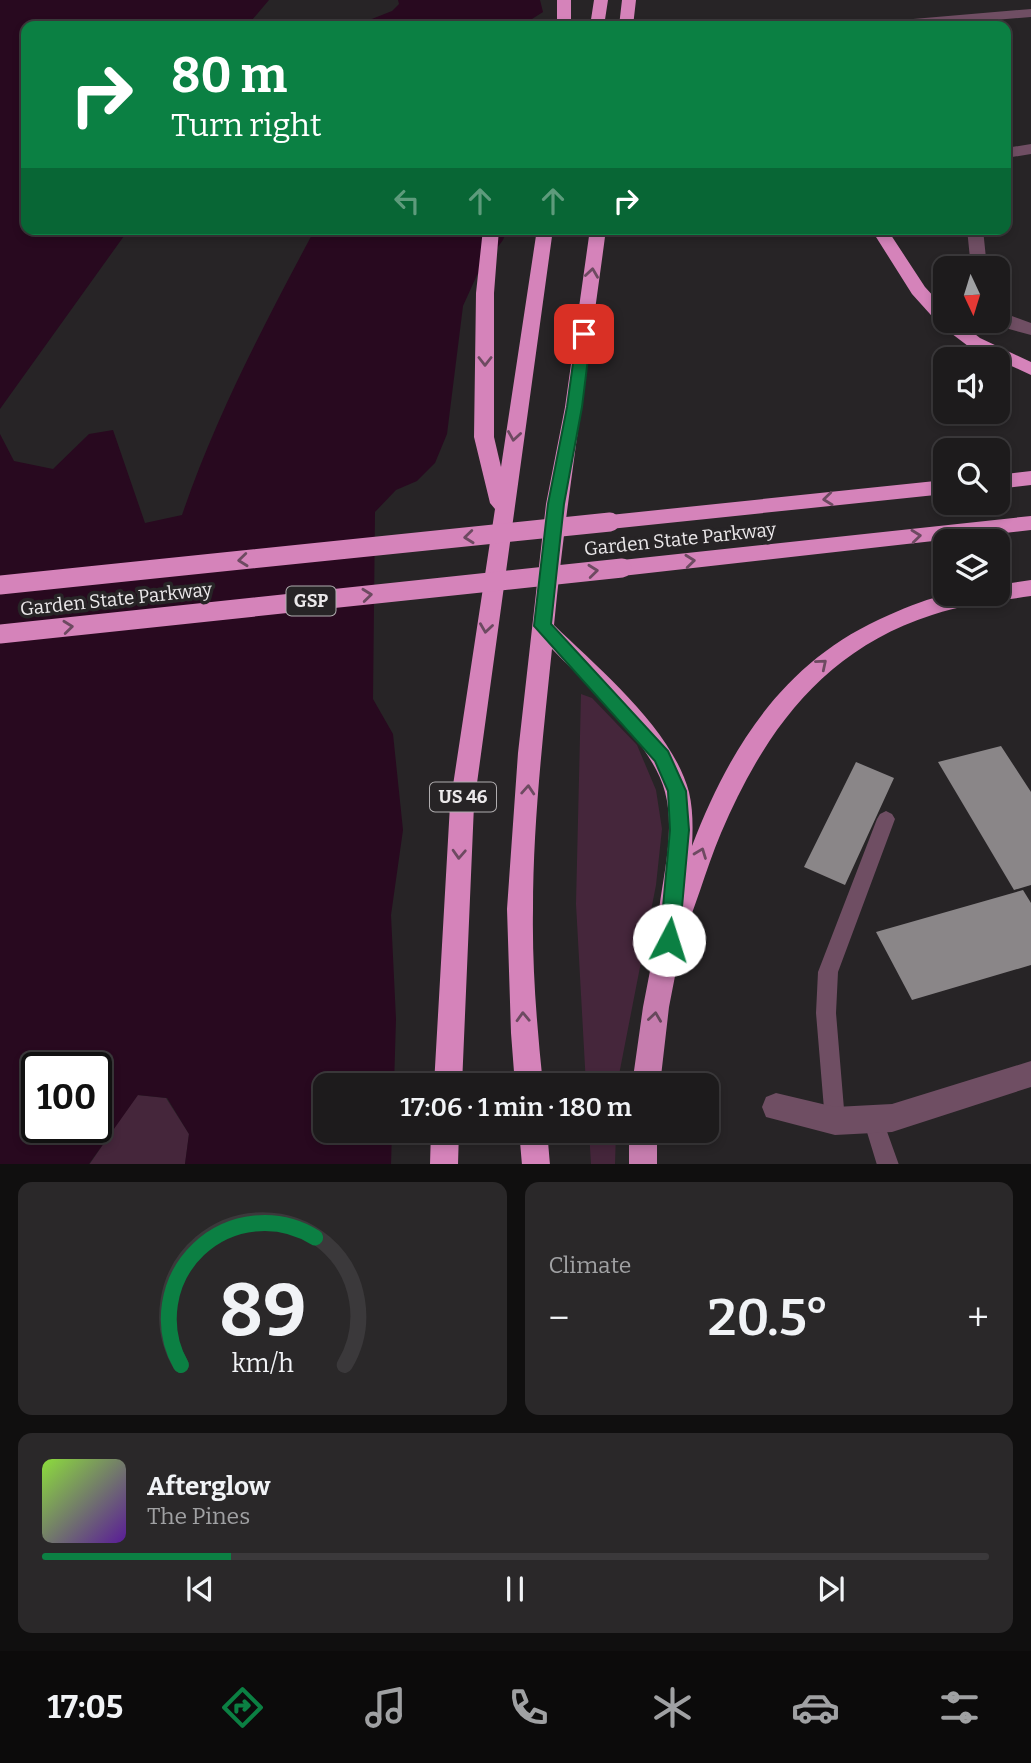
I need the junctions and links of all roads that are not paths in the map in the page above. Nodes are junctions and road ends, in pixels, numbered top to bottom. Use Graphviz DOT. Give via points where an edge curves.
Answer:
graph roads {
  1 [pos="564,0"];
  2 [pos="601,0"];
  3 [pos="996,0"];
  4 [pos="630,1"];
  5 [pos="1031,13"];
  6 [pos="1013,16"];
  7 [pos="564,21"];
  8 [pos="598,21"];
  9 [pos="627,21"];
  10 [pos="946,21"];
  11 [pos="1030,149"];
  12 [pos="1011,152"];
  13 [pos="490,235"];
  14 [pos="544,235"];
  15 [pos="558,235"];
  16 [pos="597,235"];
  17 [pos="883,235"];
  18 [pos="976,235"];
  19 [pos="978,256"];
  20 [pos="933,307"];
  21 [pos="1010,322"];
  22 [pos="1031,329"];
  23 [pos="962,333"];
  24 [pos="527,345"];
  25 [pos="1031,369"];
  26 [pos="1031,478"];
  27 [pos="1010,481"];
  28 [pos="933,488"];
  29 [pos="502,512"];
  30 [pos="1031,523"];
  31 [pos="0,585"];
  32 [pos="1031,588"];
  33 [pos="542,626"];
  34 [pos="0,634"];
  35 [pos="886,819"];
  36 [pos="669,940"];
  37 [pos="449,1073"];
  38 [pos="528,1073"];
  39 [pos="648,1073"];
  40 [pos="1031,1074"];
  41 [pos="776,1107"];
  42 [pos="873,1119"];
  43 [pos="835,1121"];
  44 [pos="445,1143"];
  45 [pos="535,1143"];
  46 [pos="643,1143"];
  47 [pos="444,1164"];
  48 [pos="536,1164"];
  49 [pos="643,1164"];
  50 [pos="888,1164"];
  1 -- 7 [label="highway"];
  2 -- 8 [label="highway"];
  3 -- 6 [label="street"];
  4 -- 9 [label="highway"];
  5 -- 6 [label="street"];
  6 -- 10 [label="street"];
  11 -- 12 [label="street"];
  13 -- 29 [label="highway, one-way" via="485,293 484,437"];
  14 -- 24 [label="highway, US 46"];
  15 -- 24 [label="highway"];
  33 -- 16 [label="highway, one-way"];
  17 -- 20 [label="highway"];
  18 -- 19 [label="street"];
  21 -- 22 [label="street"];
  23 -- 25 [label="highway"];
  24 -- 29 [label="highway, US 46, one-way"];
  26 -- 27 [label="highway"];
  28 -- 31 [label="highway, Garden State Parkway, one-way, bridge"];
  29 -- 37 [label="highway, US 46, one-way" via="462,805"];
  34 -- 30 [label="highway, Garden State Parkway / GSP, one-way, bridge"];
  36 -- 32 [label="highway, one-way" via="729,785 757,734 793,688 834,654 876,628 922,610"];
  33 -- 36 [label="highway" via="662,756 677,791 679,830"];
  38 -- 33 [label="highway, one-way" via="520,909"];
  35 -- 43 [label="lane" via="828,972 826,1013"];
  39 -- 36 [label="highway, one-way"];
  40 -- 42 [label="street" via="892,1118"];
  41 -- 43 [label="street"];
  42 -- 43 [label="street"];
  42 -- 50 [label="lane"];
  44 -- 47 [label="highway"];
  45 -- 48 [label="highway"];
  46 -- 49 [label="highway"];
}
